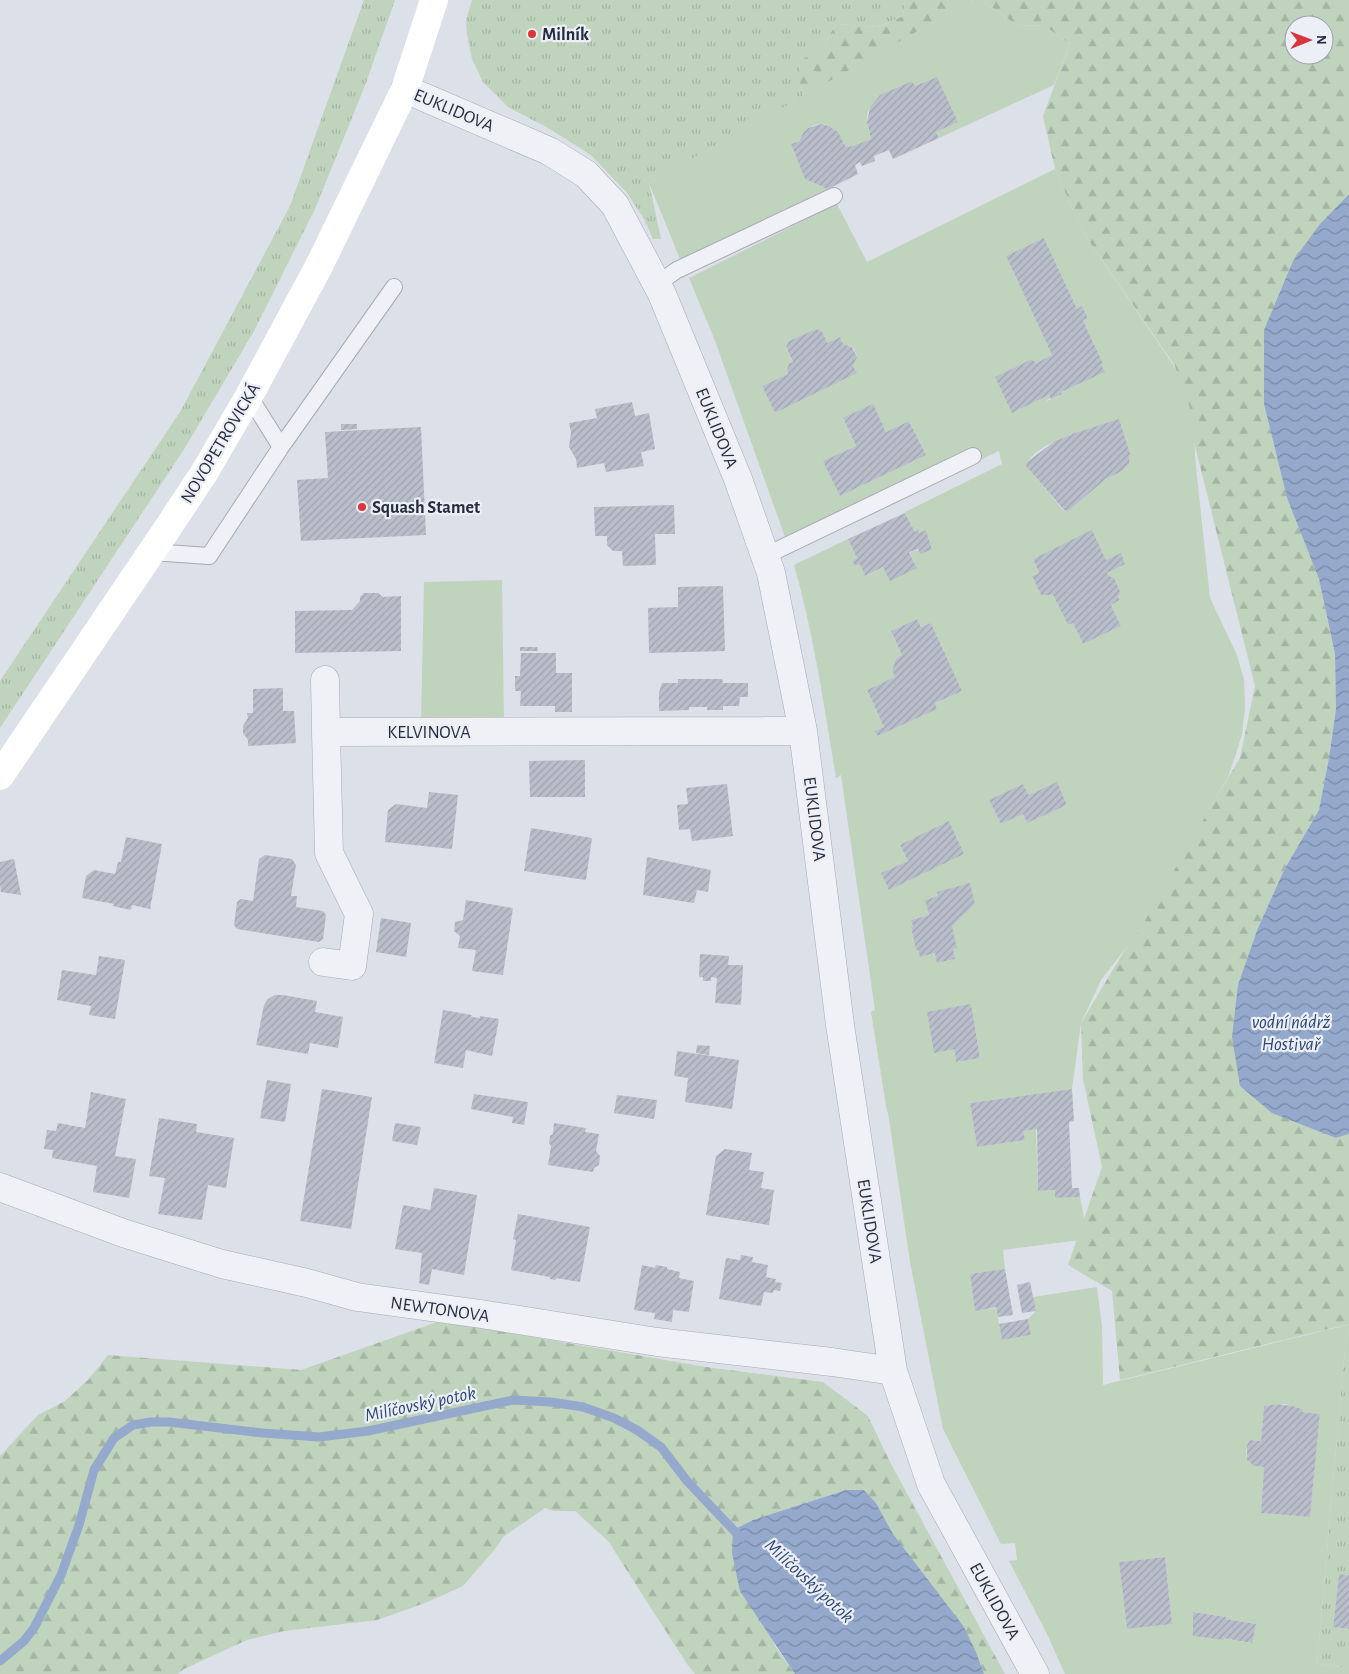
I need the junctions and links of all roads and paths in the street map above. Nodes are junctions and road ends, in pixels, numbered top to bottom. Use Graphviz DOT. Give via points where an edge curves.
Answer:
graph roads {
  1 [pos="434,0"];
  2 [pos="405,89"];
  3 [pos="834,196"];
  4 [pos="657,284"];
  5 [pos="394,287"];
  6 [pos="249,396"];
  7 [pos="281,447"];
  8 [pos="973,456"];
  9 [pos="151,552"];
  10 [pos="765,556"];
  11 [pos="325,680"];
  12 [pos="803,731"];
  13 [pos="326,732"];
  14 [pos="0,776"];
  15 [pos="323,962"];
  16 [pos="0,1187"];
  17 [pos="893,1371"];
  18 [pos="1035,1674"];
  1 -- 2 [label="main road, NOVOPETROVICKÁ"];
  2 -- 4 [label="street, EUKLIDOVA" via="549,152 586,174 615,204"];
  2 -- 6 [label="main road, NOVOPETROVICKÁ" via="319,266"];
  3 -- 4 [label="lane" via="677,270"];
  4 -- 10 [label="street, EUKLIDOVA" via="738,479"];
  5 -- 7 [label="lane"];
  6 -- 7 [label="lane"];
  6 -- 9 [label="main road, NOVOPETROVICKÁ" via="204,473"];
  7 -- 9 [label="lane" via="209,556"];
  8 -- 10 [label="lane"];
  9 -- 14 [label="main road, NOVOPETROVICKÁ"];
  10 -- 12 [label="street, EUKLIDOVA"];
  11 -- 13 [label="street"];
  12 -- 13 [label="street, KELVINOVA"];
  12 -- 17 [label="street, EUKLIDOVA" via="840,1025"];
  13 -- 15 [label="street" via="328,853 359,914 352,966"];
  16 -- 17 [label="street, NEWTONOVA" via="123,1233 222,1264 357,1297 657,1342"];
  17 -- 18 [label="street, EUKLIDOVA" via="931,1484"];
}
